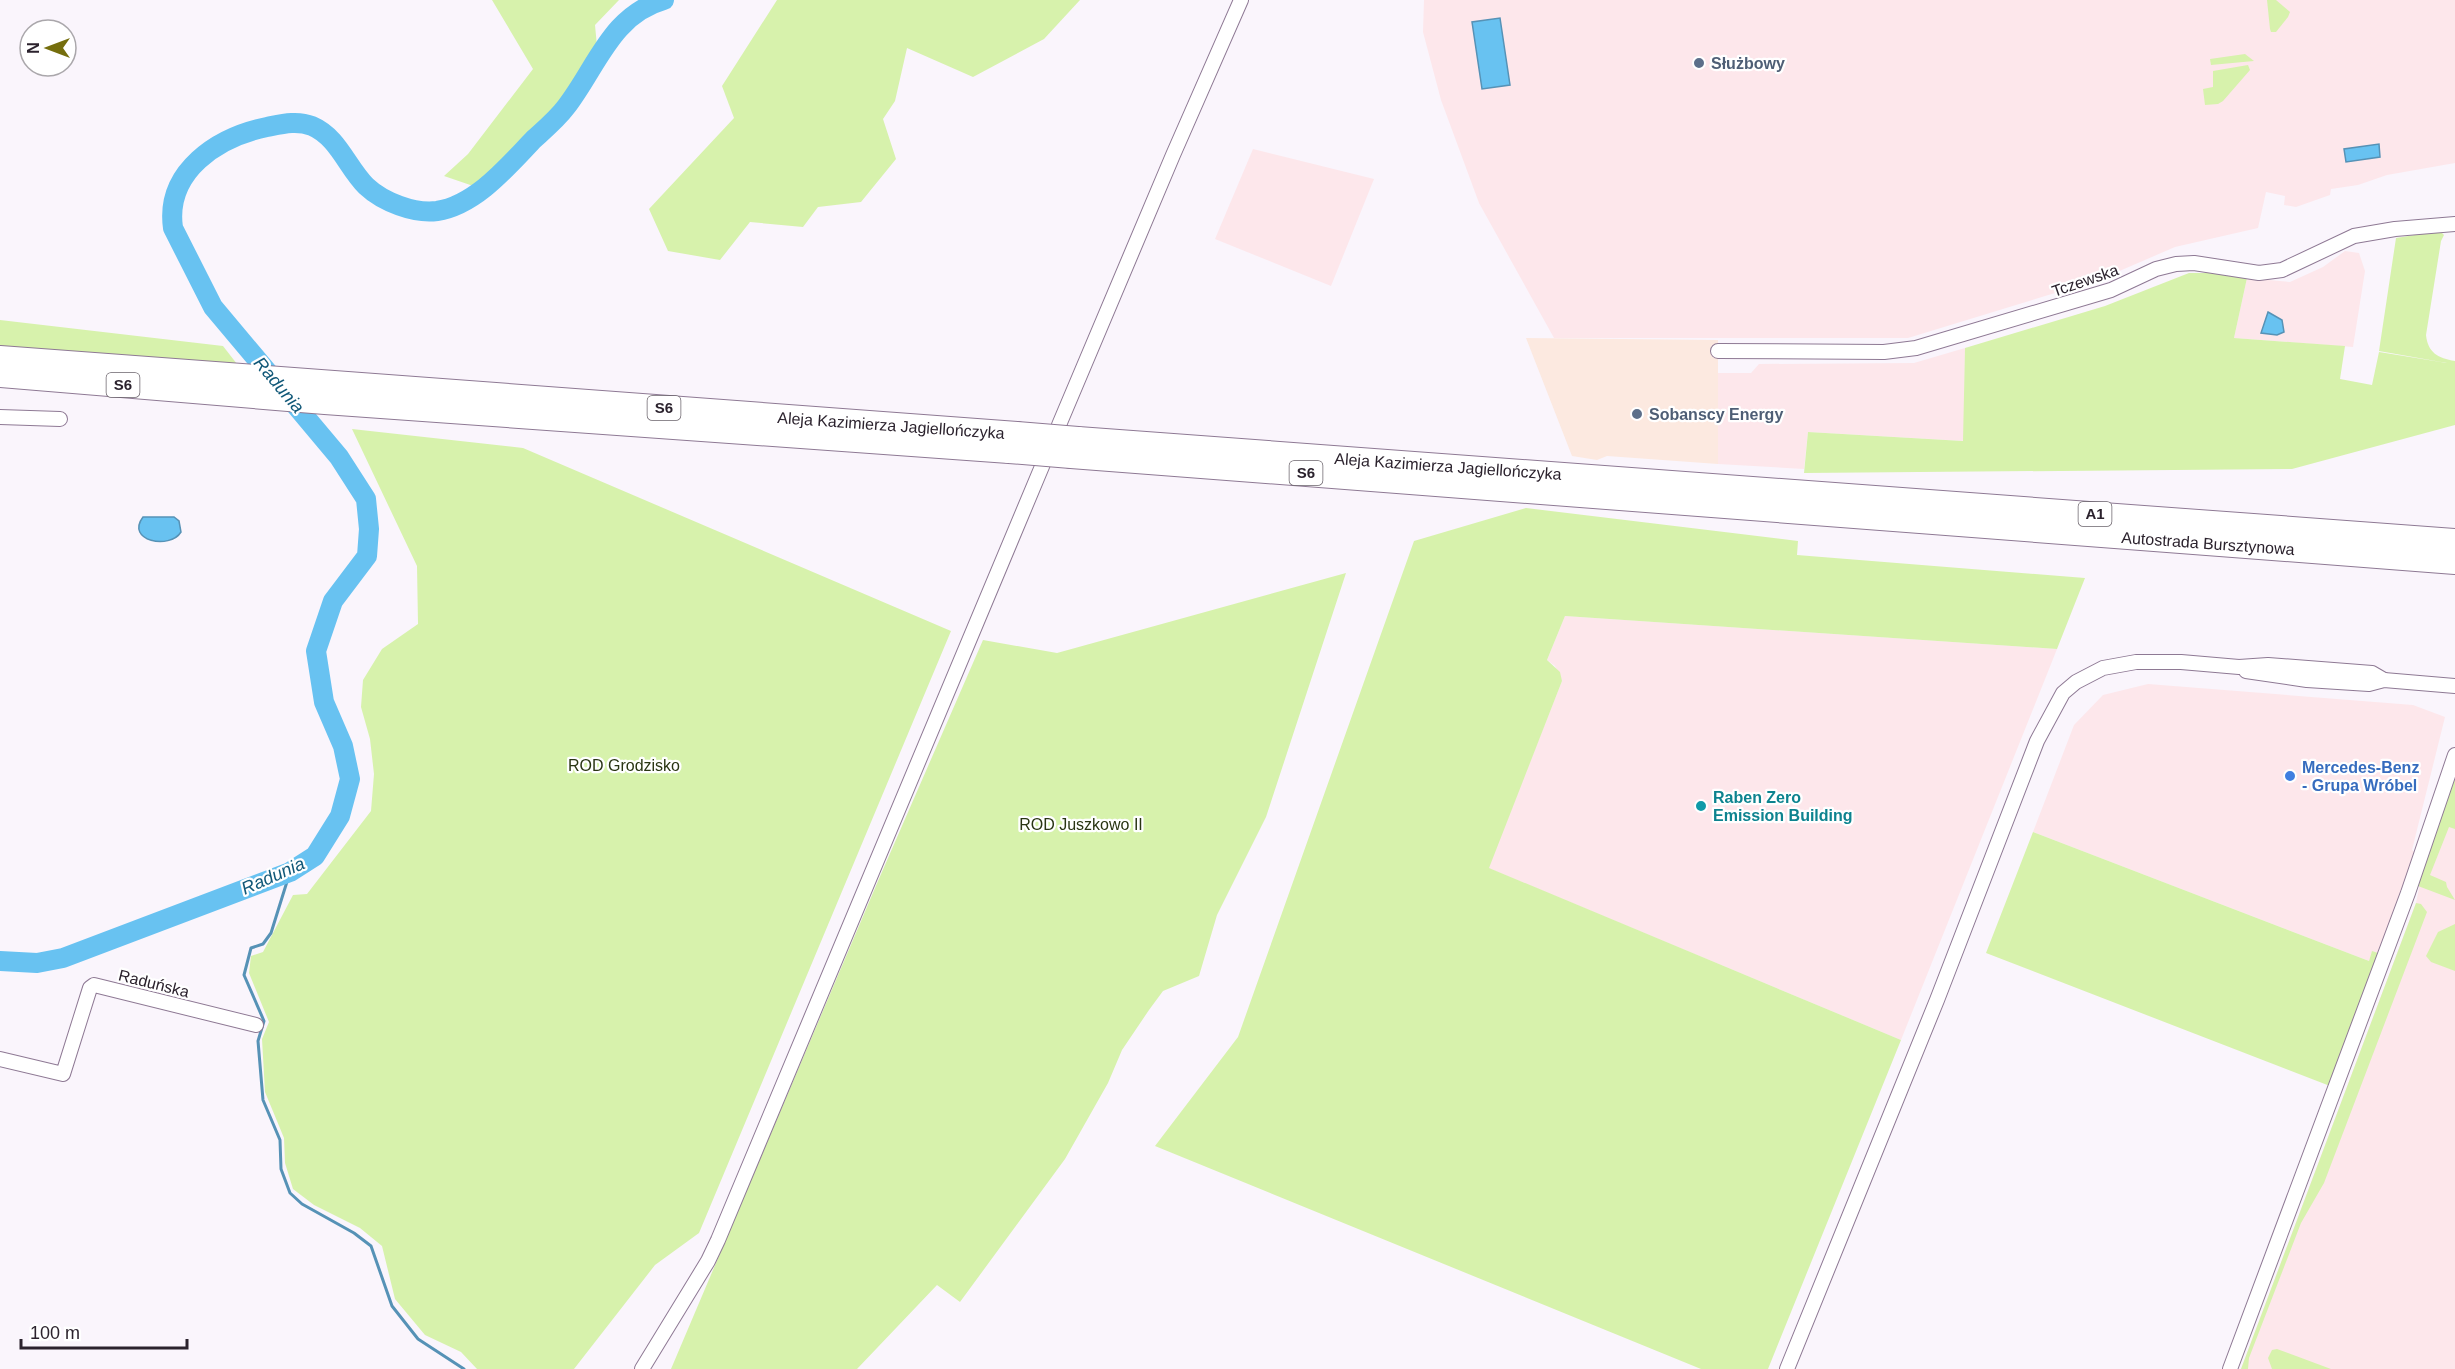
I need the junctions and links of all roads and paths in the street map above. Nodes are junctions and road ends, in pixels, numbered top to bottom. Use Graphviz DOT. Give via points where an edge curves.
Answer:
graph roads {
  1 [pos="1242,0"];
  2 [pos="2455,224"];
  3 [pos="1718,351"];
  4 [pos="0,358"];
  5 [pos="0,375"];
  6 [pos="244,386"];
  7 [pos="0,417"];
  8 [pos="60,419"];
  9 [pos="1070,440"];
  10 [pos="1013,443"];
  11 [pos="1043,464"];
  12 [pos="1782,500"];
  13 [pos="2455,541"];
  14 [pos="2455,562"];
  15 [pos="2455,686"];
  16 [pos="2455,755"];
  17 [pos="256,1025"];
  18 [pos="0,1059"];
  19 [pos="642,1369"];
  20 [pos="1787,1369"];
  21 [pos="2230,1369"];
  1 -- 9 [label="street" via="1173,155"];
  2 -- 3 [label="street, Tczewska" via="2354,236 2282,270 2259,273 2176,264 2111,290 1916,348 1884,352"];
  4 -- 6 [label="highway, Aleja Kazimierza Jagiellończyka / S6"];
  5 -- 6 [label="highway, Aleja Kazimierza Jagiellończyka / S6"];
  6 -- 10 [label="highway, Aleja Kazimierza Jagiellończyka / S6" via="310,383"];
  6 -- 10 [label="highway, Aleja Kazimierza Jagiellończyka / S6" via="325,402"];
  7 -- 8 [label="street"];
  9 -- 10 [label="highway, Aleja Kazimierza Jagiellończyka / S6, bridge"];
  9 -- 12 [label="highway, Aleja Kazimierza Jagiellończyka / S6"];
  11 -- 19 [label="street" via="718,1240"];
  12 -- 13 [label="highway, Autostrada Bursztynowa / A1"];
  12 -- 14 [label="highway, Autostrada Bursztynowa / A1"];
  15 -- 20 [label="street" via="2286,678 2239,668 2136,662 2103,668 2063,693 2037,741"];
  16 -- 21 [label="street" via="2408,893"];
  17 -- 18 [label="street, Raduńska" via="94,985 63,1074"];
}
